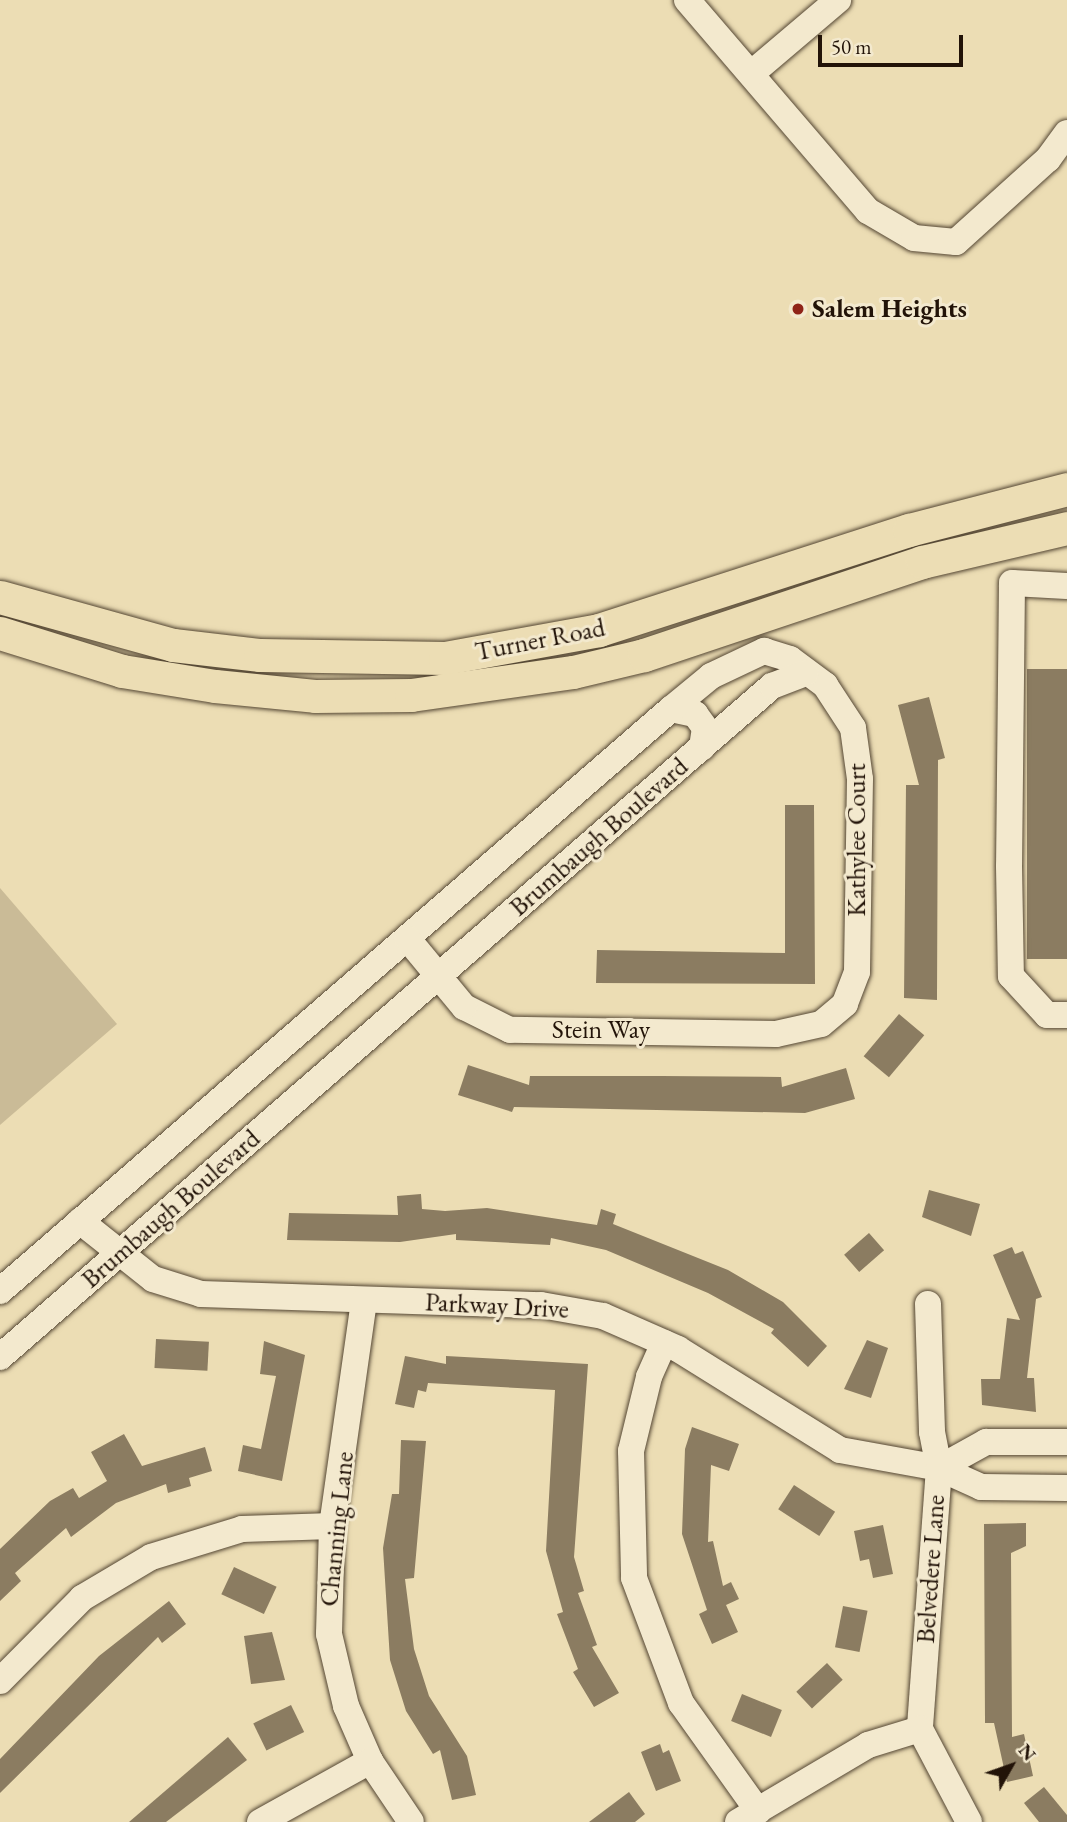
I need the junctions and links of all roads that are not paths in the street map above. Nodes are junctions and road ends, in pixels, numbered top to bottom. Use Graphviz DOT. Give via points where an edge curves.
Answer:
graph roads {
  1 [pos="687,0"];
  2 [pos="838,0"];
  3 [pos="751,73"];
  4 [pos="1067,133"];
  5 [pos="1067,489"];
  6 [pos="1067,527"];
  7 [pos="1067,586"];
  8 [pos="0,597"];
  9 [pos="0,634"];
  10 [pos="806,673"];
  11 [pos="671,709"];
  12 [pos="702,748"];
  13 [pos="407,938"];
  14 [pos="438,977"];
  15 [pos="1067,1014"];
  16 [pos="832,1018"];
  17 [pos="80,1221"];
  18 [pos="118,1255"];
  19 [pos="0,1291"];
  20 [pos="363,1301"];
  21 [pos="928,1304"];
  22 [pos="664,1343"];
  23 [pos="0,1357"];
  24 [pos="1067,1442"];
  25 [pos="939,1468"];
  26 [pos="1067,1488"];
  27 [pos="332,1526"];
  28 [pos="0,1681"];
  29 [pos="920,1729"];
  30 [pos="370,1761"];
  31 [pos="748,1816"];
  32 [pos="260,1822"];
  33 [pos="411,1822"];
  34 [pos="969,1822"];
  1 -- 3 [label="street"];
  2 -- 3 [label="street"];
  3 -- 4 [label="street" via="868,211 938,244 956,242 1048,159"];
  5 -- 8 [label="main road, Turner Road" via="909,530 599,630 445,658 260,655 173,645"];
  6 -- 9 [label="main road, Turner Road" via="922,562 643,655 411,695 315,696 215,686 122,671"];
  7 -- 15 [label="street" via="1012,583 1009,866 1011,976 1047,1015"];
  10 -- 11 [label="street, Kathylee Court" via="790,659 764,651 722,670"];
  10 -- 12 [label="street" via="786,676"];
  10 -- 16 [label="street, Kathylee Court" via="825,685 853,727 860,779 857,972"];
  11 -- 12 [label="street, Brumbaugh Boulevard" via="695,714 705,728"];
  11 -- 13 [label="street, Brumbaugh Boulevard"];
  12 -- 14 [label="street, Brumbaugh Boulevard"];
  13 -- 14 [label="street, Stein Way"];
  13 -- 17 [label="street, Brumbaugh Boulevard"];
  14 -- 16 [label="street, Stein Way" via="478,1018 510,1030 776,1034"];
  14 -- 18 [label="street, Brumbaugh Boulevard"];
  17 -- 18 [label="street, Parkway Drive"];
  17 -- 19 [label="street, Brumbaugh Boulevard"];
  18 -- 20 [label="street, Parkway Drive" via="153,1279 201,1294"];
  18 -- 23 [label="street, Brumbaugh Boulevard"];
  20 -- 22 [label="street, Parkway Drive" via="569,1308"];
  20 -- 27 [label="street, Channing Lane"];
  21 -- 25 [label="street, Belvedere Lane" via="932,1432"];
  22 -- 25 [label="street, Parkway Drive" via="840,1450"];
  22 -- 31 [label="street" via="631,1451 634,1578 643,1616 681,1703"];
  24 -- 25 [label="street" via="986,1442"];
  25 -- 26 [label="street, Parkway Drive" via="981,1487"];
  25 -- 29 [label="street, Belvedere Lane"];
  27 -- 28 [label="street" via="242,1529 151,1557 82,1598"];
  27 -- 30 [label="street, Channing Lane" via="329,1634 346,1706"];
  29 -- 31 [label="street" via="868,1745"];
  29 -- 34 [label="street"];
  30 -- 32 [label="street"];
  30 -- 33 [label="street, Channing Lane"];
}
